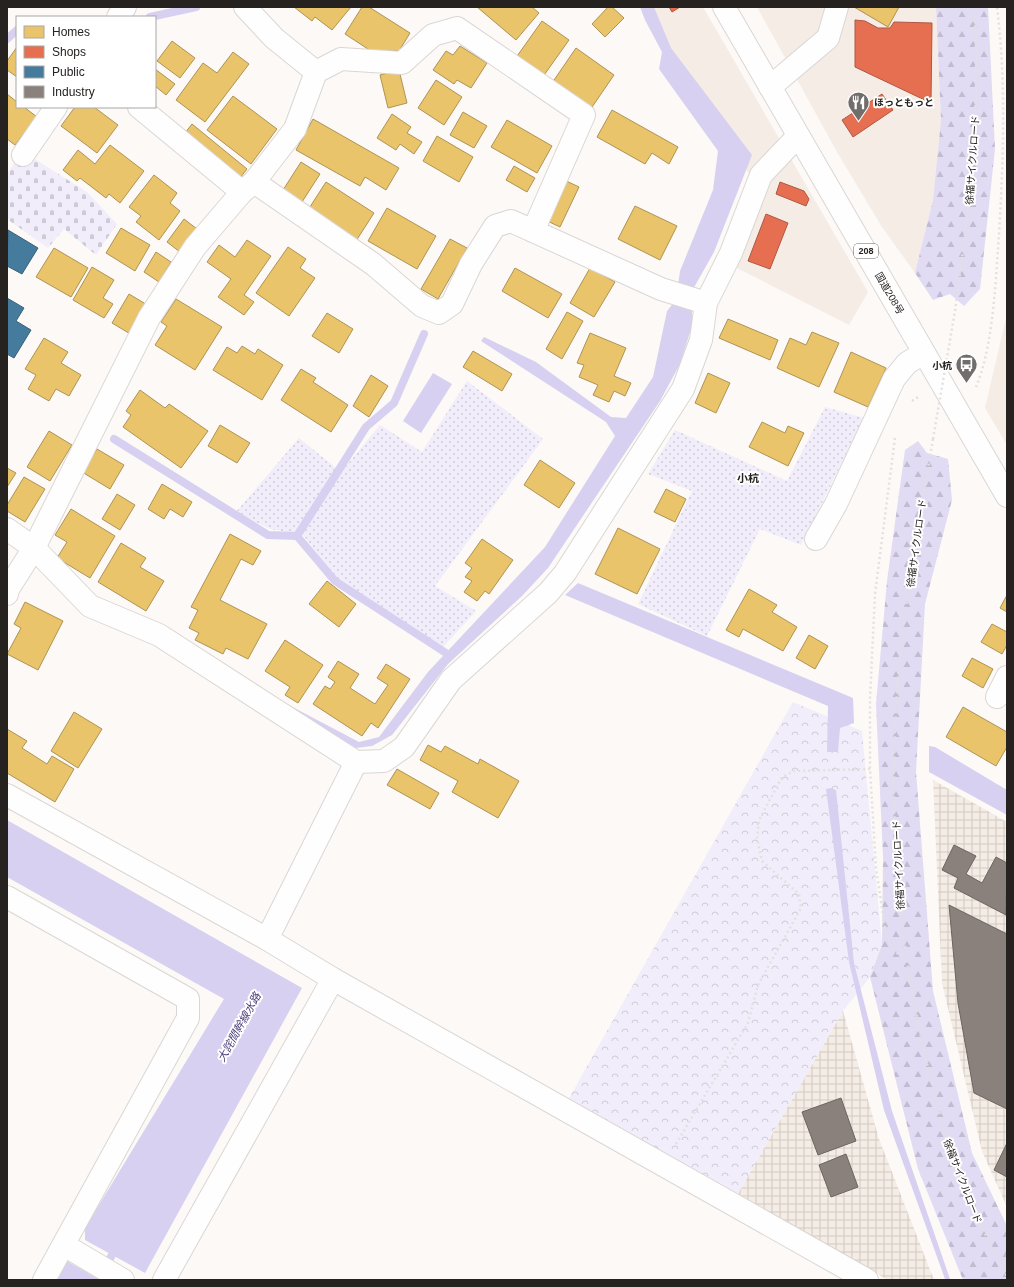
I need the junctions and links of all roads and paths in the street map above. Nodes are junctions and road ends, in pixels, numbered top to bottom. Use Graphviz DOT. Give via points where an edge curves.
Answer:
graph roads {
  1 [pos="125,7"];
  2 [pos="246,7"];
  3 [pos="724,7"];
  4 [pos="837,7"];
  5 [pos="974,7"];
  6 [pos="997,7"];
  7 [pos="119,16"];
  8 [pos="316,72"];
  9 [pos="770,87"];
  10 [pos="55,108"];
  11 [pos="140,108"];
  12 [pos="798,136"];
  13 [pos="23,155"];
  14 [pos="248,187"];
  15 [pos="532,231"];
  16 [pos="706,303"];
  17 [pos="924,353"];
  18 [pos="976,387"];
  19 [pos="918,397"];
  20 [pos="905,405"];
  21 [pos="896,430"];
  22 [pos="1007,496"];
  23 [pos="7,529"];
  24 [pos="816,539"];
  25 [pos="34,548"];
  26 [pos="7,594"];
  27 [pos="1007,677"];
  28 [pos="996,697"];
  29 [pos="356,762"];
  30 [pos="870,769"];
  31 [pos="7,795"];
  32 [pos="7,897"];
  33 [pos="267,939"];
  34 [pos="905,957"];
  35 [pos="333,979"];
  36 [pos="663,1165"];
  37 [pos="64,1245"];
  38 [pos="1007,1276"];
  39 [pos="119,1278"];
  40 [pos="44,1280"];
  41 [pos="164,1280"];
  42 [pos="867,1280"];
  1 -- 7 [label="main road"];
  2 -- 8 [label="main road" via="274,38"];
  3 -- 9 [label="main road, 国道208号 / 208"];
  4 -- 9 [label="main road" via="828,38"];
  5 -- 34 [label="path, 徐福サイクルロード, bridge" via="976,106 967,227 919,521 901,650 896,708 896,845"];
  6 -- 18 [label="path" via="1002,45 1004,161 995,291 983,372"];
  8 -- 14 [label="main road" via="295,129"];
  8 -- 15 [label="main road" via="341,59 402,63 433,35 457,28 584,115"];
  9 -- 12 [label="main road, 国道208号 / 208"];
  10 -- 13 [label="main road"];
  11 -- 14 [label="main road"];
  12 -- 16 [label="main road" via="761,175 731,253"];
  12 -- 17 [label="main road, 国道208号 / 208"];
  14 -- 15 [label="main road" via="373,264 422,306 439,313 452,304 471,264 495,226 512,221"];
  14 -- 25 [label="main road" via="195,247 149,318"];
  15 -- 16 [label="main road" via="661,289"];
  16 -- 29 [label="main road" via="701,340 683,389 565,573 548,593 451,680 404,747 384,761"];
  17 -- 22 [label="main road, 国道208号 / 208"];
  17 -- 24 [label="main road" via="907,362 894,379 836,504"];
  19 -- 20 [label="path"];
  21 -- 30 [label="path" via="875,594 870,698"];
  23 -- 25 [label="main road"];
  25 -- 26 [label="main road"];
  25 -- 29 [label="main road" via="90,606 159,635"];
  27 -- 28 [label="main road"];
  29 -- 33 [label="main road"];
  30 -- 34 [label="path" via="876,868 886,935 895,952"];
  30 -- 36 [label="path" via="794,770 782,777 759,820 757,838 762,861 799,894 801,908 758,985 748,1023"];
  31 -- 33 [label="main road"];
  32 -- 37 [label="main road" via="188,999 188,1018"];
  33 -- 35 [label="main road"];
  34 -- 38 [label="path, 徐福サイクルロード" via="916,1022 942,1124 978,1221"];
  35 -- 36 [label="main road"];
  35 -- 41 [label="main road"];
  36 -- 42 [label="main road"];
  37 -- 39 [label="main road"];
  37 -- 40 [label="main road"];
}
